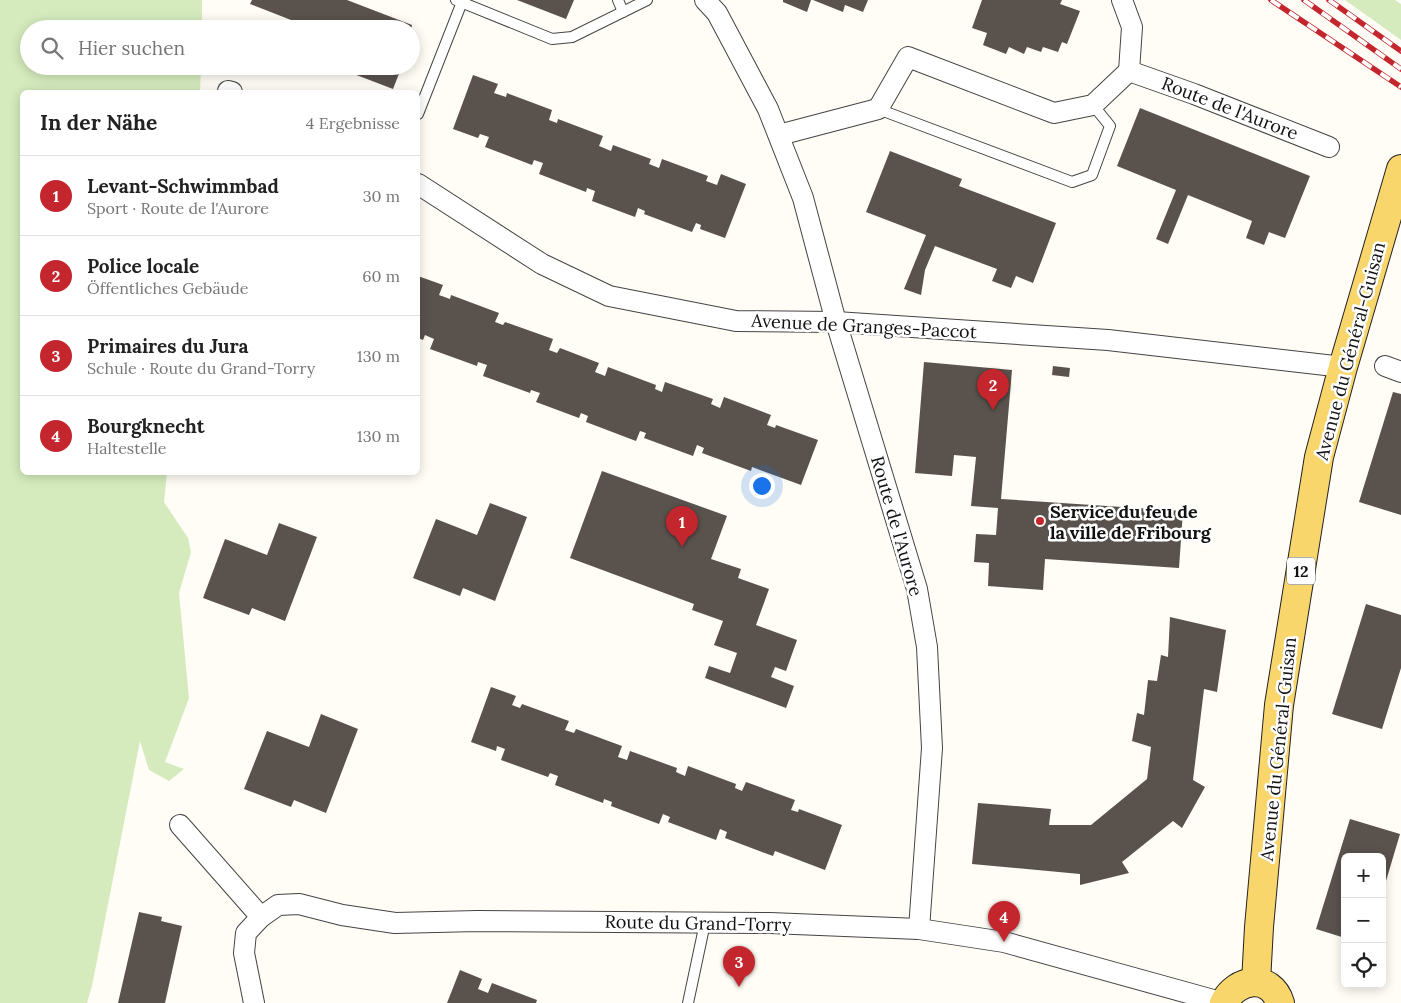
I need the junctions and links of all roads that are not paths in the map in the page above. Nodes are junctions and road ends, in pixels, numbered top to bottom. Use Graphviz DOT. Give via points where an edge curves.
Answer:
graph roads {
  1 [pos="618,0"];
  2 [pos="647,0"];
  3 [pos="706,0"];
  4 [pos="1122,0"];
  5 [pos="459,1"];
  6 [pos="622,12"];
  7 [pos="1129,71"];
  8 [pos="1093,105"];
  9 [pos="420,108"];
  10 [pos="878,109"];
  11 [pos="779,135"];
  12 [pos="1330,147"];
  13 [pos="1401,169"];
  14 [pos="420,185"];
  15 [pos="836,322"];
  16 [pos="1343,367"];
  17 [pos="180,825"];
  18 [pos="261,917"];
  19 [pos="705,923"];
  20 [pos="920,930"];
  21 [pos="1256,982"];
  22 [pos="254,1003"];
  23 [pos="688,1003"];
  24 [pos="1224,1003"];
  25 [pos="1280,1003"];
  1 -- 6 [label="lane"];
  2 -- 6 [label="lane"];
  3 -- 11 [label="street, Route de l'Aurore" via="718,13"];
  4 -- 7 [label="street" via="1132,27"];
  5 -- 6 [label="lane" via="552,39 572,37"];
  5 -- 9 [label="lane"];
  7 -- 8 [label="street"];
  7 -- 12 [label="street, Route de l'Aurore"];
  8 -- 10 [label="street" via="1054,113 908,57"];
  8 -- 10 [label="lane" via="1110,126 1092,175 1072,182"];
  10 -- 11 [label="street"];
  11 -- 15 [label="street, Route de l'Aurore" via="803,198"];
  13 -- 16 [label="main road, Avenue du Général-Guisan / 12"];
  14 -- 15 [label="street, Avenue de Granges-Paccot" via="542,264 609,296 736,321"];
  15 -- 16 [label="street, Avenue de Granges-Paccot" via="1108,340"];
  15 -- 20 [label="street, Route de l'Aurore" via="917,589 928,646 932,748"];
  16 -- 21 [label="main road, Avenue du Général-Guisan / 12" via="1319,457 1279,705"];
  17 -- 18 [label="street"];
  18 -- 19 [label="street, Route du Grand-Torry" via="278,905 299,904 395,923"];
  18 -- 22 [label="street, Route du Grand-Torry" via="246,933 244,953"];
  19 -- 20 [label="street, Route du Grand-Torry"];
  19 -- 23 [label="lane"];
  20 -- 24 [label="street, Route du Grand-Torry" via="1004,942"];
  21 -- 24 [label="main road" via="1241,984 1231,991"];
  21 -- 25 [label="main road" via="1272,989"];
}
